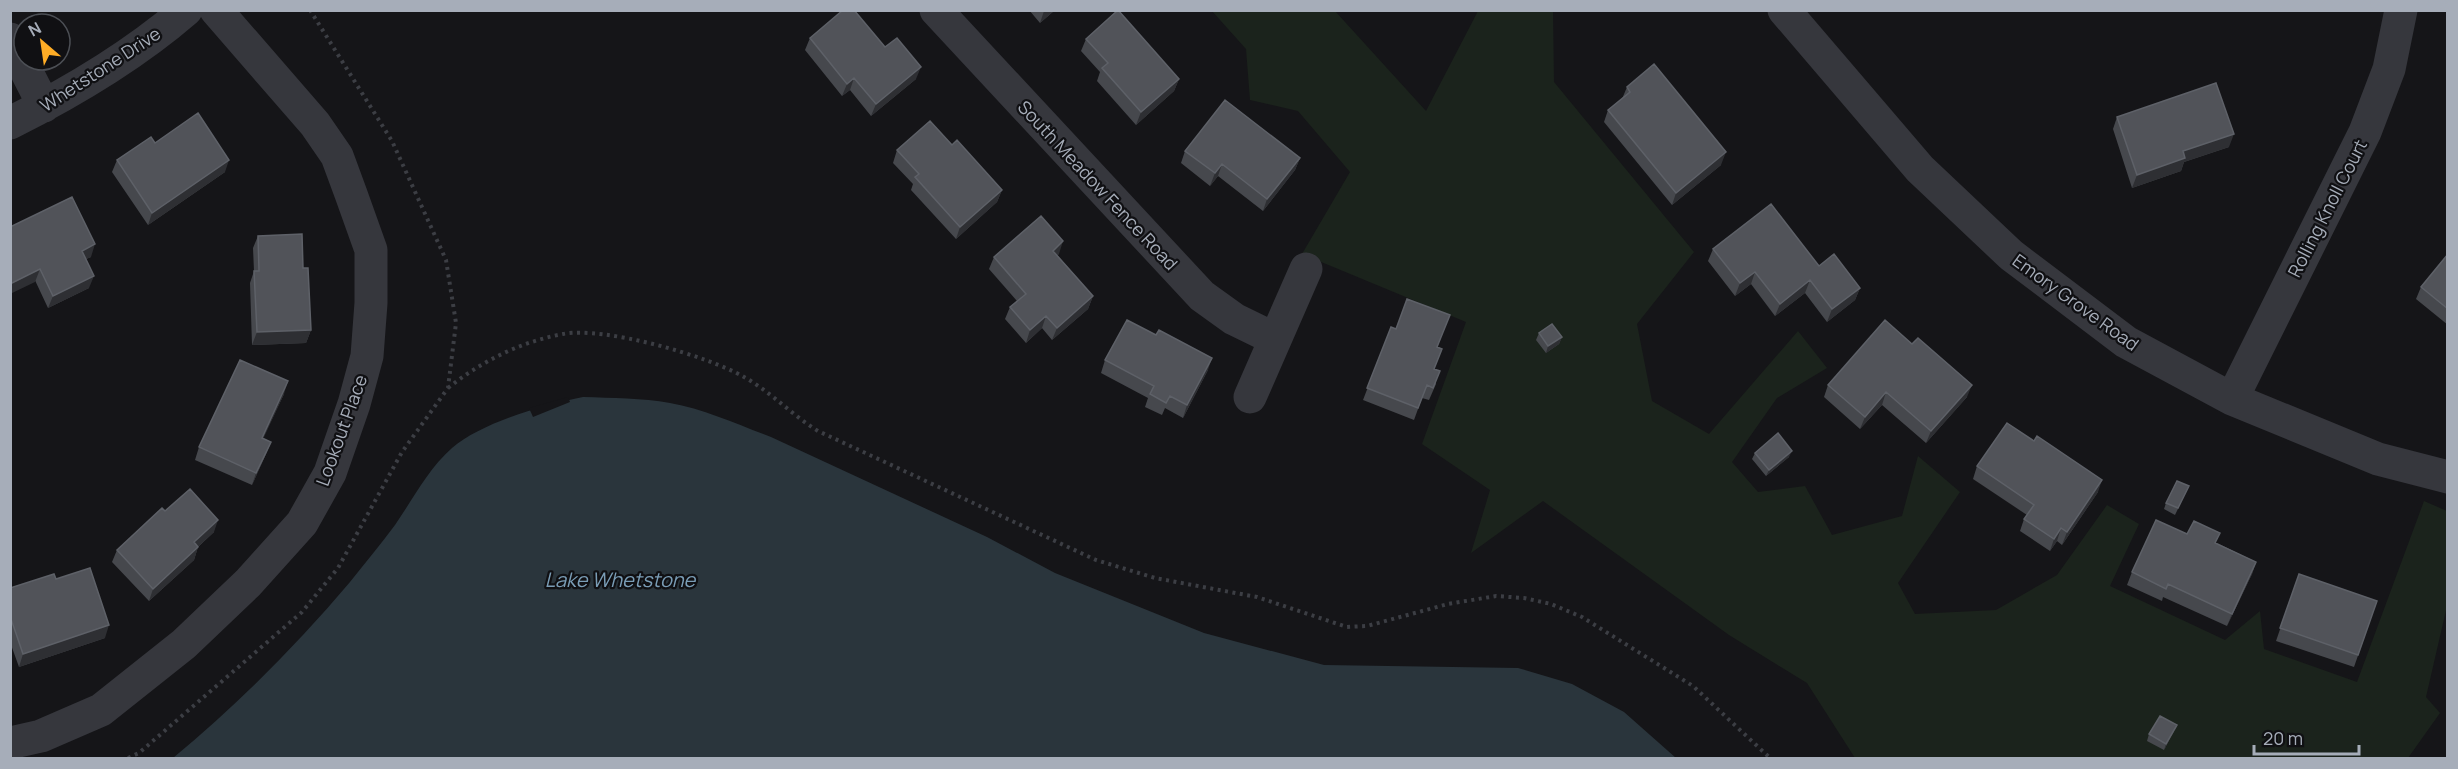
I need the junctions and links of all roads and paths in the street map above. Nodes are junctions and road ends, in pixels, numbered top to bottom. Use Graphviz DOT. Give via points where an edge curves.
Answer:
graph roads {
  1 [pos="216,10"];
  2 [pos="936,10"];
  3 [pos="1784,10"];
  4 [pos="2402,10"];
  5 [pos="180,13"];
  6 [pos="10,39"];
  7 [pos="44,106"];
  8 [pos="10,123"];
  9 [pos="1306,269"];
  10 [pos="1275,339"];
  11 [pos="448,387"];
  12 [pos="1250,398"];
  13 [pos="2232,399"];
  14 [pos="2448,477"];
  15 [pos="10,743"];
  16 [pos="1770,759"];
  1 -- 15 [label="street, Lookout Place" via="315,124 337,156 371,250 367,356 354,404 330,473 302,524 248,583 184,644 101,710 41,736"];
  2 -- 10 [label="street, South Meadow Fence Road" via="1202,296 1234,319"];
  3 -- 13 [label="street, Emory Grove Road" via="1920,169 2011,255 2127,342"];
  4 -- 13 [label="street, Rolling Knoll Court" via="2389,69 2365,132"];
  5 -- 7 [label="street, Whetstone Drive" via="122,58"];
  6 -- 7 [label="street"];
  7 -- 8 [label="street, Whetstone Drive"];
  9 -- 10 [label="street"];
  10 -- 12 [label="street"];
  11 -- 16 [label="path" via="473,368 509,350 565,333 651,344 726,367 818,431 1096,560 1155,578 1257,597 1347,627 1367,627 1448,604 1496,596 1551,604 1582,617 1693,686"];
  13 -- 14 [label="street, Emory Grove Road" via="2378,459"];
}
